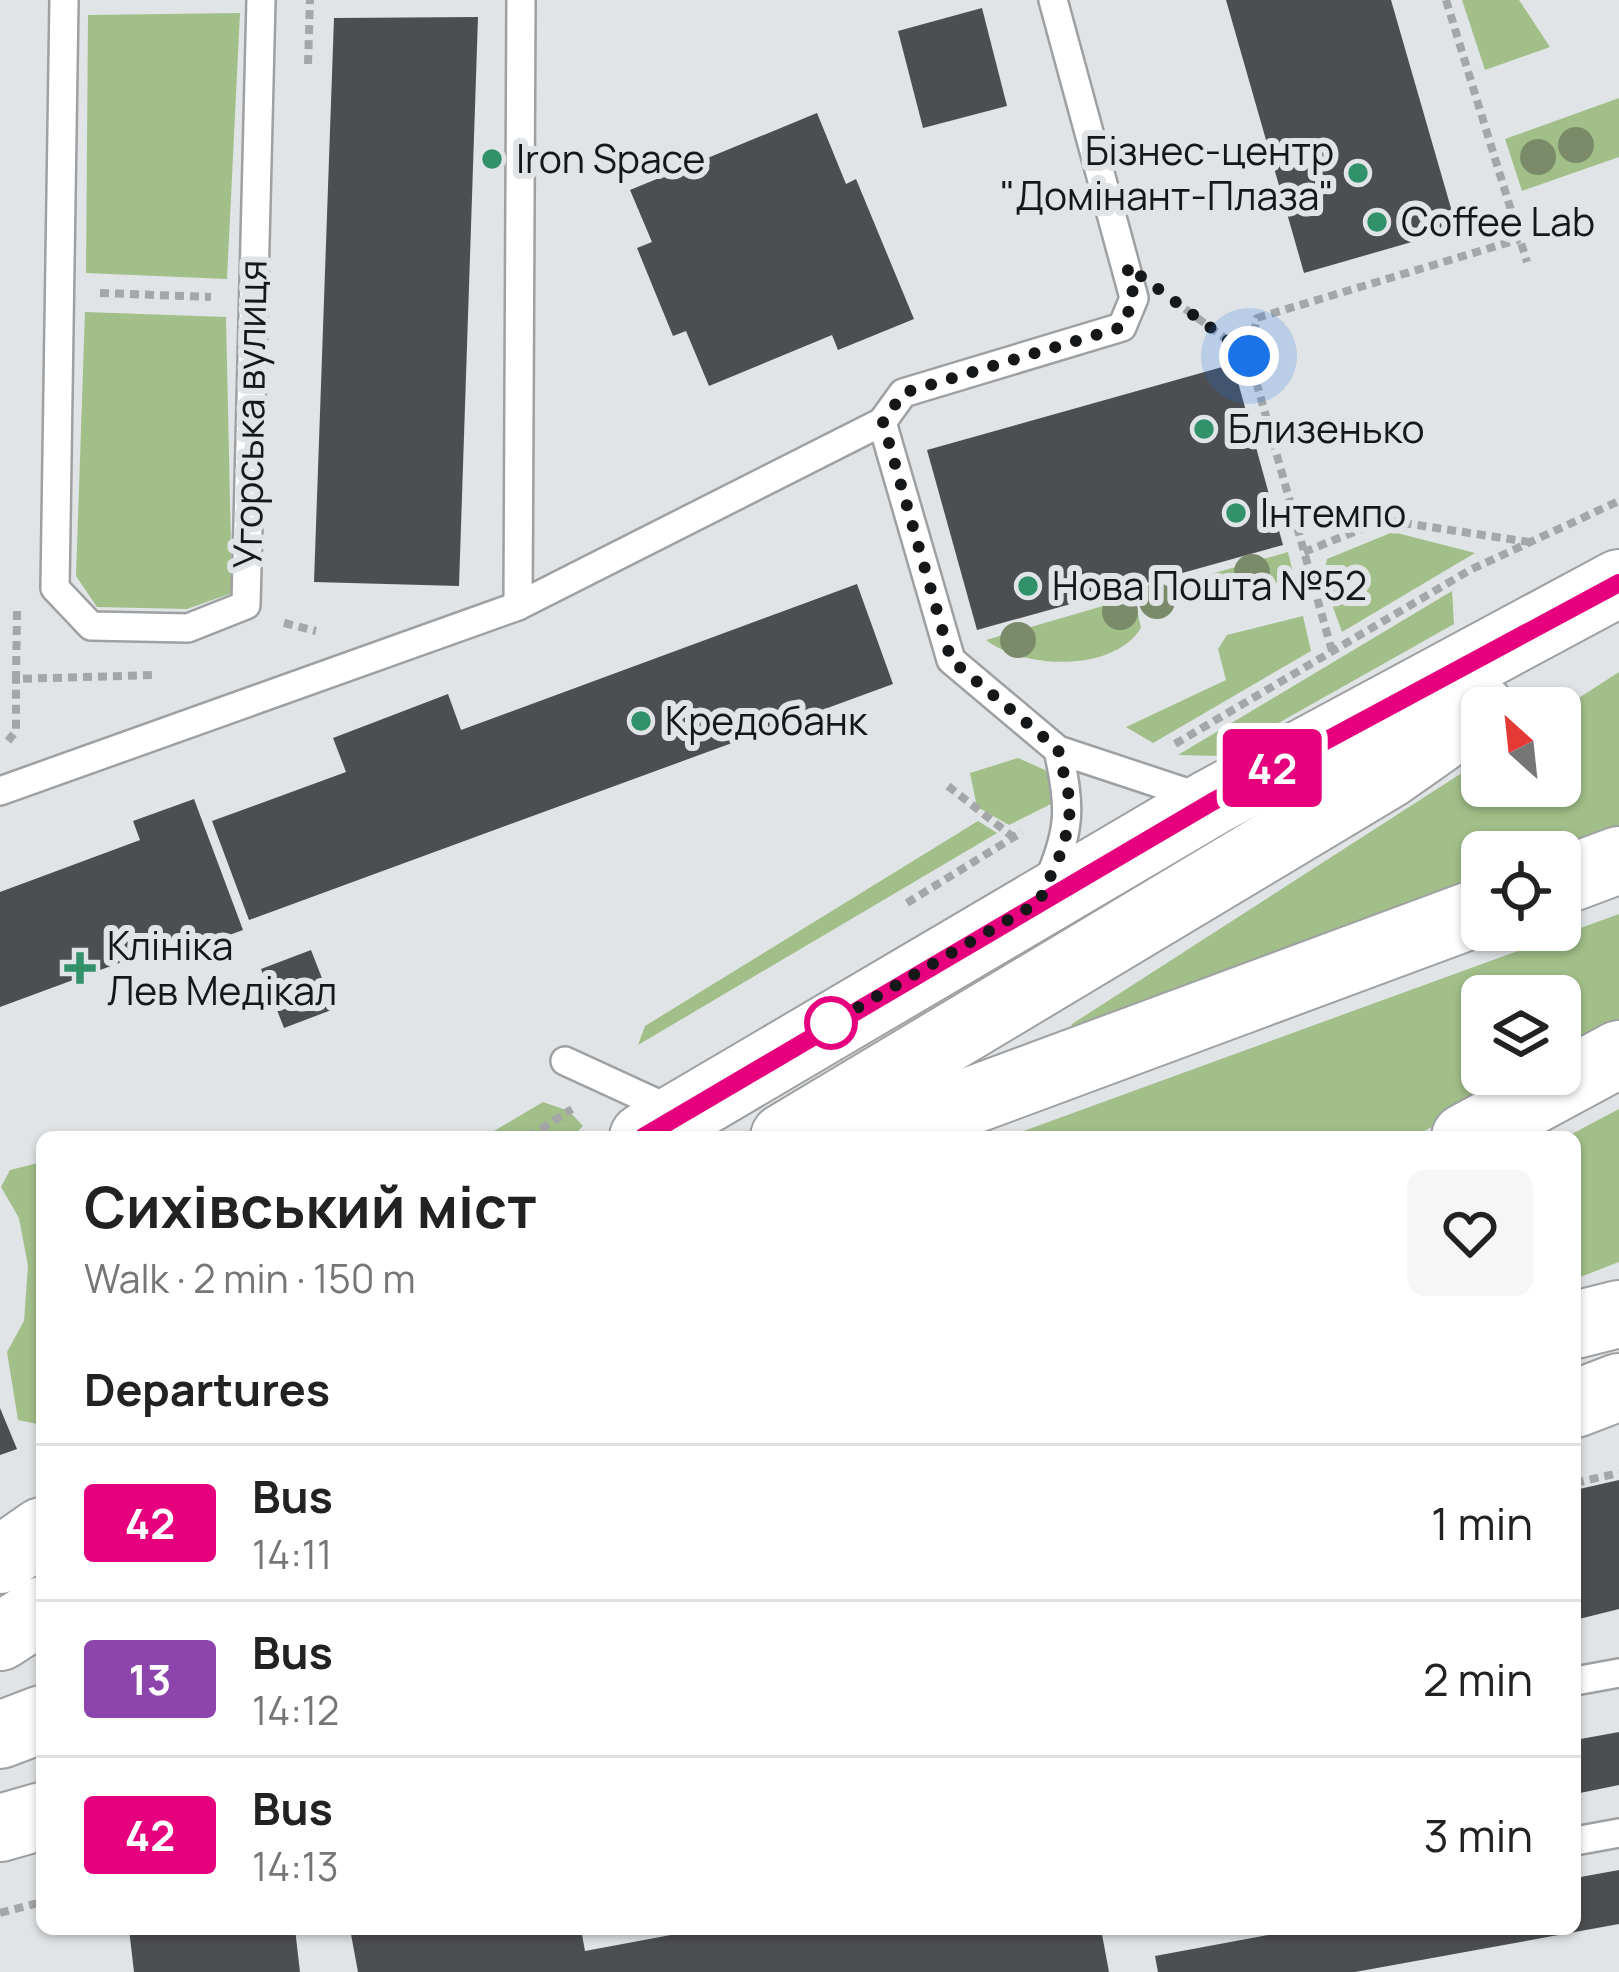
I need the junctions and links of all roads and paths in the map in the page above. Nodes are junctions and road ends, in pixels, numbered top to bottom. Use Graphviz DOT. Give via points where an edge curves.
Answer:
graph roads {
  1 [pos="64,0"];
  2 [pos="261,0"];
  3 [pos="310,0"];
  4 [pos="521,0"];
  5 [pos="1053,0"];
  6 [pos="1446,0"];
  7 [pos="307,69"];
  8 [pos="1520,239"];
  9 [pos="1527,262"];
  10 [pos="1127,266"];
  11 [pos="59,292"];
  12 [pos="253,298"];
  13 [pos="1249,356"];
  14 [pos="883,422"];
  15 [pos="1619,501"];
  16 [pos="1304,551"];
  17 [pos="18,588"];
  18 [pos="1612,588"];
  19 [pos="283,599"];
  20 [pos="518,605"];
  21 [pos="265,632"];
  22 [pos="1332,651"];
  23 [pos="175,673"];
  24 [pos="16,679"];
  25 [pos="1506,687"];
  26 [pos="1461,724"];
  27 [pos="16,731"];
  28 [pos="1058,749"];
  29 [pos="948,786"];
  30 [pos="0,791"];
  31 [pos="1212,802"];
  32 [pos="1013,837"];
  33 [pos="1619,860"];
  34 [pos="1581,874"];
  35 [pos="1039,902"];
  36 [pos="1461,918"];
  37 [pos="1619,1054"];
  38 [pos="565,1061"];
  39 [pos="661,1125"];
  40 [pos="794,1131"];
  41 [pos="889,1131"];
  42 [pos="1476,1131"];
  43 [pos="1619,1314"];
  44 [pos="1581,1324"];
  45 [pos="1619,1387"];
  46 [pos="1581,1402"];
  47 [pos="1619,1473"];
  48 [pos="1581,1482"];
  49 [pos="36,1535"];
  50 [pos="0,1560"];
  51 [pos="36,1614"];
  52 [pos="0,1637"];
  53 [pos="1619,1673"];
  54 [pos="1581,1680"];
  55 [pos="36,1721"];
  56 [pos="0,1735"];
  57 [pos="36,1818"];
  58 [pos="0,1828"];
  59 [pos="1619,1833"];
  60 [pos="1581,1840"];
  61 [pos="36,1904"];
  62 [pos="0,1913"];
  1 -- 11 [label="lane, Угорська вулиця"];
  2 -- 12 [label="lane, Угорська вулиця"];
  3 -- 7 [label="path"];
  4 -- 20 [label="lane"];
  5 -- 10 [label="lane"];
  6 -- 8 [label="path"];
  8 -- 9 [label="path"];
  8 -- 13 [label="path" via="1258,319"];
  10 -- 13 [label="path"];
  10 -- 14 [label="lane" via="1134,298 1122,327 903,393"];
  11 -- 12 [label="path"];
  11 -- 12 [label="lane, Угорська вулиця" via="55,588 91,626 188,628 245,605"];
  13 -- 16 [label="path"];
  14 -- 20 [label="lane"];
  14 -- 28 [label="lane" via="951,660"];
  15 -- 16 [label="path" via="1531,542 1384,520"];
  16 -- 22 [label="path"];
  17 -- 24 [label="path"];
  18 -- 25 [label="main road"];
  18 -- 31 [label="main road"];
  19 -- 21 [label="path" via="282,622"];
  20 -- 30 [label="lane"];
  23 -- 24 [label="path"];
  24 -- 27 [label="path"];
  26 -- 40 [label="main road"];
  28 -- 31 [label="lane"];
  28 -- 35 [label="lane" via="1071,805 1064,846"];
  29 -- 32 [label="path"];
  31 -- 35 [label="main road"];
  33 -- 34 [label="main road"];
  35 -- 39 [label="main road"];
  36 -- 41 [label="main road"];
  37 -- 42 [label="main road"];
  38 -- 39 [label="lane"];
  43 -- 44 [label="main road"];
  45 -- 46 [label="main road"];
  47 -- 48 [label="path"];
  49 -- 50 [label="main road"];
  51 -- 52 [label="main road"];
  53 -- 54 [label="lane"];
  55 -- 56 [label="main road"];
  57 -- 58 [label="main road"];
  59 -- 60 [label="lane"];
  61 -- 62 [label="path"];
}
